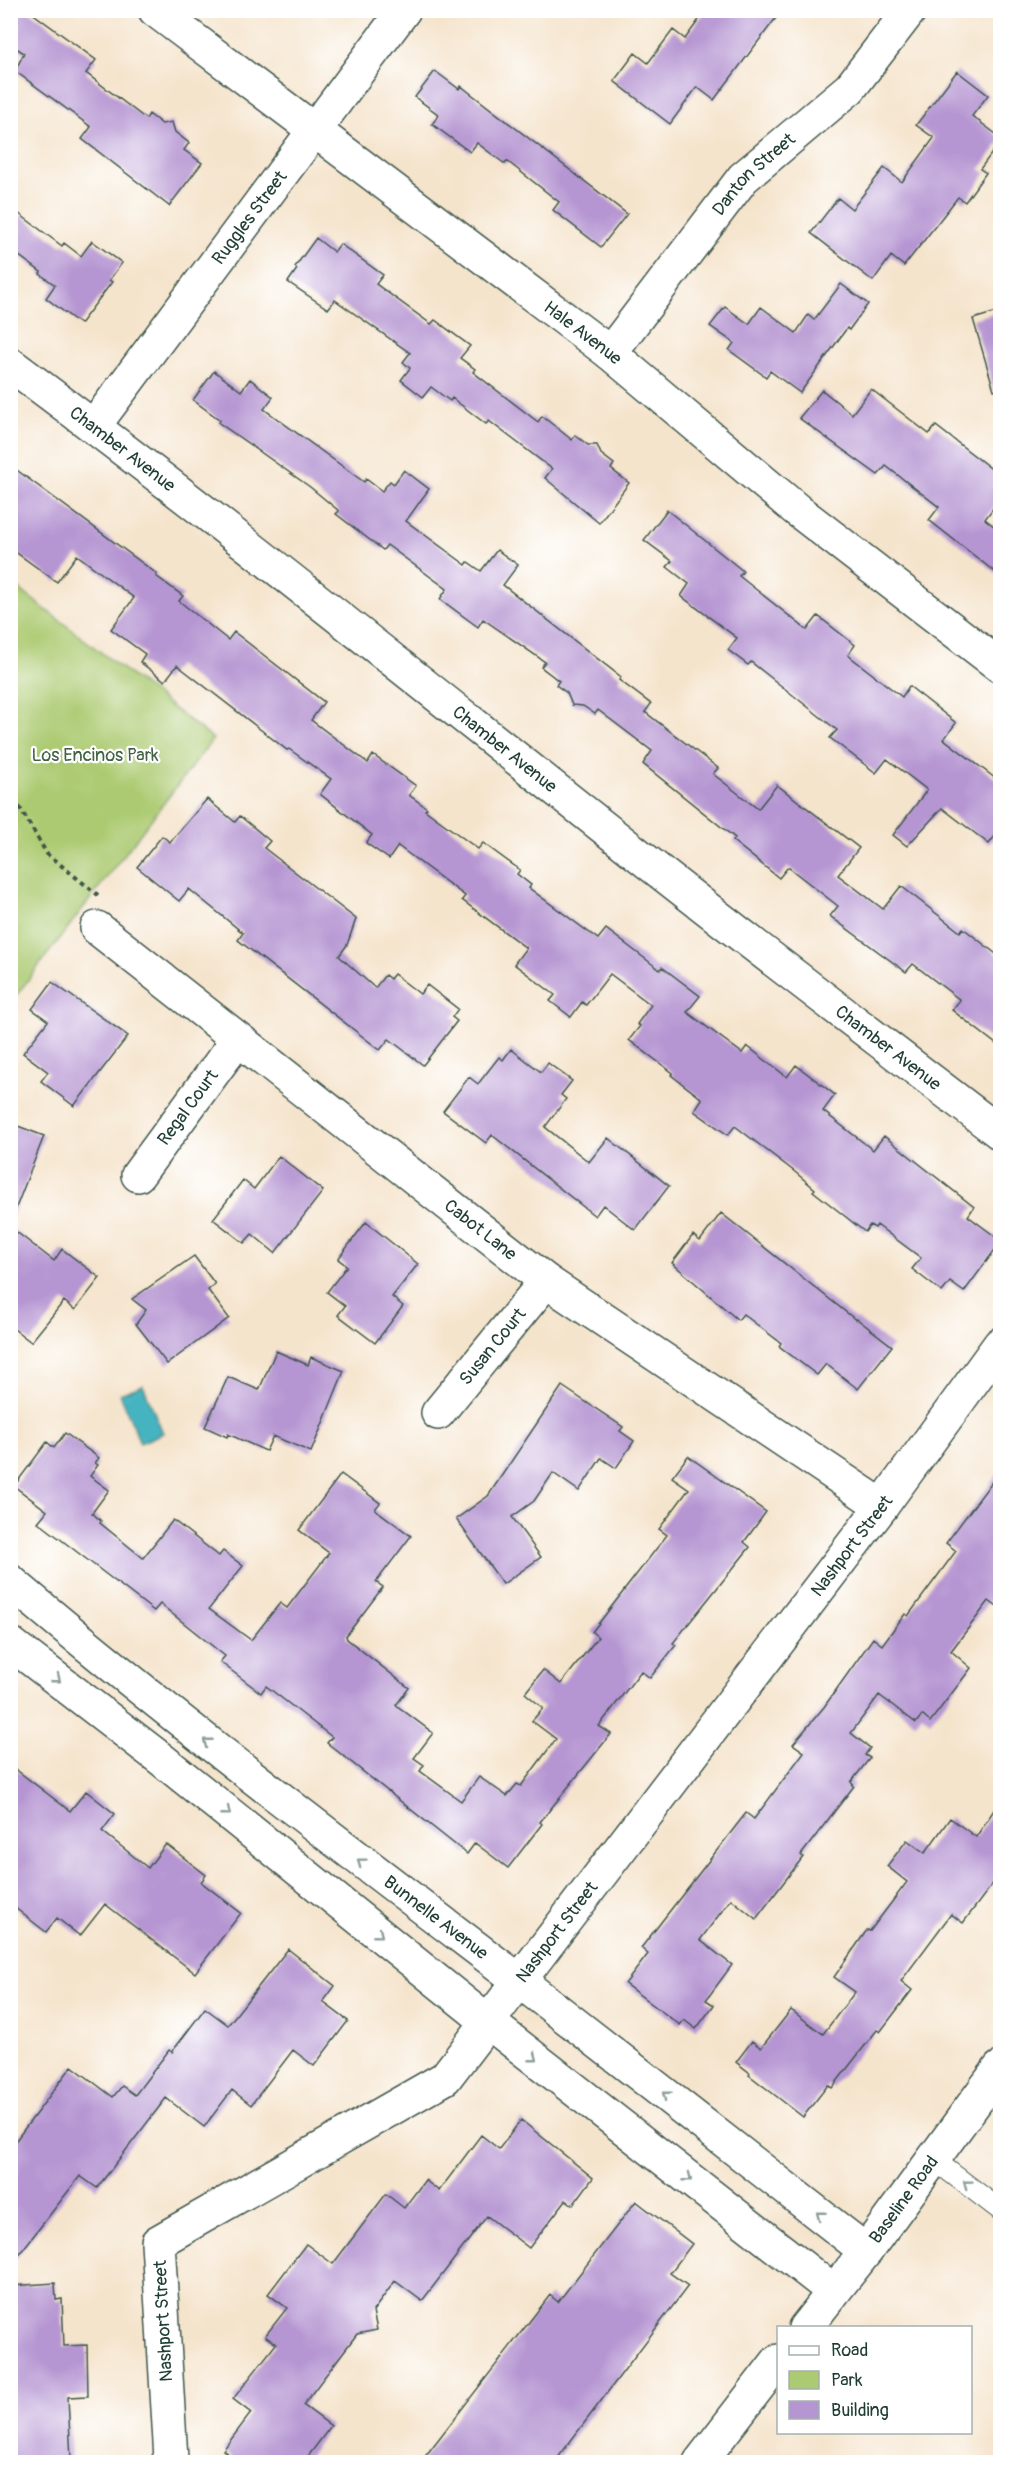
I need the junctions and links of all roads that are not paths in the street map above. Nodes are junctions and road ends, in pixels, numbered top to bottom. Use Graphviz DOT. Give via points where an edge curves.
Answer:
graph roads {
  1 [pos="155,10"];
  2 [pos="404,10"];
  3 [pos="910,10"];
  4 [pos="314,132"];
  5 [pos="610,353"];
  6 [pos="10,364"];
  7 [pos="94,426"];
  8 [pos="1000,666"];
  9 [pos="97,928"];
  10 [pos="238,1039"];
  11 [pos="1000,1133"];
  12 [pos="138,1175"];
  13 [pos="546,1281"];
  14 [pos="1000,1344"];
  15 [pos="438,1413"];
  16 [pos="882,1506"];
  17 [pos="10,1581"];
  18 [pos="10,1643"];
  19 [pos="519,1981"];
  20 [pos="488,2022"];
  21 [pos="1000,2068"];
  22 [pos="933,2159"];
  23 [pos="1000,2210"];
  24 [pos="866,2251"];
  25 [pos="833,2291"];
  26 [pos="807,2326"];
  27 [pos="777,2362"];
  28 [pos="168,2463"];
  29 [pos="700,2463"];
  1 -- 4 [label="street, Hale Avenue"];
  2 -- 4 [label="street, Ruggles Street"];
  3 -- 5 [label="street, Danton Street" via="850,88 743,178"];
  4 -- 5 [label="street, Hale Avenue"];
  4 -- 7 [label="street, Ruggles Street"];
  5 -- 8 [label="street, Hale Avenue" via="797,510"];
  6 -- 7 [label="street, Chamber Avenue"];
  7 -- 11 [label="street, Chamber Avenue" via="637,855"];
  9 -- 10 [label="street, Cabot Lane"];
  10 -- 12 [label="street, Regal Court"];
  10 -- 13 [label="street, Cabot Lane"];
  13 -- 15 [label="street, Susan Court"];
  13 -- 16 [label="street, Cabot Lane"];
  14 -- 16 [label="street, Nashport Street"];
  16 -- 19 [label="street, Nashport Street"];
  19 -- 17 [label="street, Bunnelle Avenue, one-way" via="99,1657"];
  18 -- 20 [label="street, one-way"];
  19 -- 20 [label="street, Nashport Street"];
  24 -- 19 [label="street, Bunnelle Avenue, one-way"];
  20 -- 25 [label="street, one-way"];
  20 -- 28 [label="street, Nashport Street" via="445,2078 158,2242 171,2459"];
  21 -- 22 [label="street, Baseline Road"];
  23 -- 22 [label="lane, one-way"];
  22 -- 24 [label="street, Baseline Road"];
  24 -- 25 [label="street, Baseline Road"];
  25 -- 26 [label="street, Baseline Road"];
  27 -- 29 [label="street"];
}
